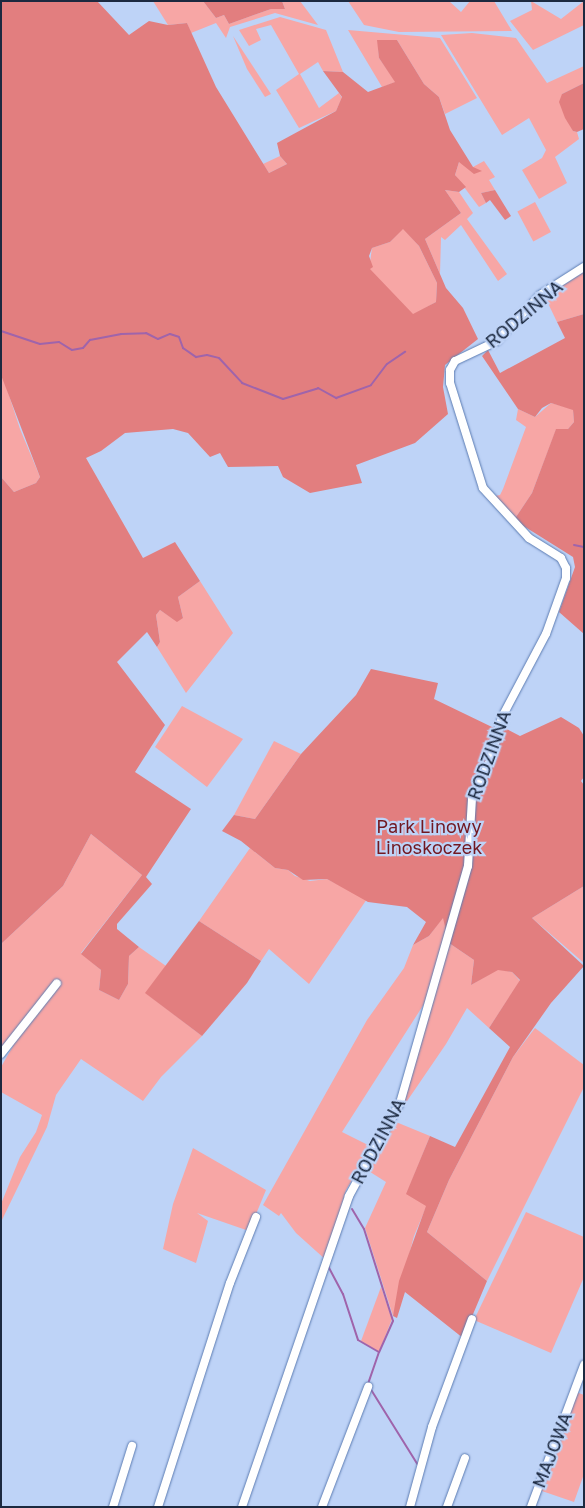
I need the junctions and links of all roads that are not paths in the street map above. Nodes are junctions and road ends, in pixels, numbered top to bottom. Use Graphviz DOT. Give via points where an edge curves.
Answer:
graph roads {
  1 [pos="584,267"];
  2 [pos="57,983"];
  3 [pos="1,1054"];
  4 [pos="256,1217"];
  5 [pos="472,1319"];
  6 [pos="584,1365"];
  7 [pos="368,1387"];
  8 [pos="132,1446"];
  9 [pos="465,1458"];
  10 [pos="113,1507"];
  11 [pos="158,1507"];
  12 [pos="242,1507"];
  13 [pos="322,1507"];
  14 [pos="410,1507"];
  15 [pos="447,1507"];
  16 [pos="531,1507"];
  1 -- 12 [label="street, RODZINNA" via="540,296 497,341 456,361 450,370 450,383 483,488 529,538 561,558 566,578 546,634 502,717 490,761 472,798 468,866 400,1103 349,1196"];
  2 -- 3 [label="street"];
  4 -- 11 [label="street" via="230,1283"];
  5 -- 14 [label="street" via="435,1420"];
  6 -- 16 [label="street, MAJOWA"];
  7 -- 13 [label="street"];
  8 -- 10 [label="street"];
  9 -- 15 [label="street"];
}
